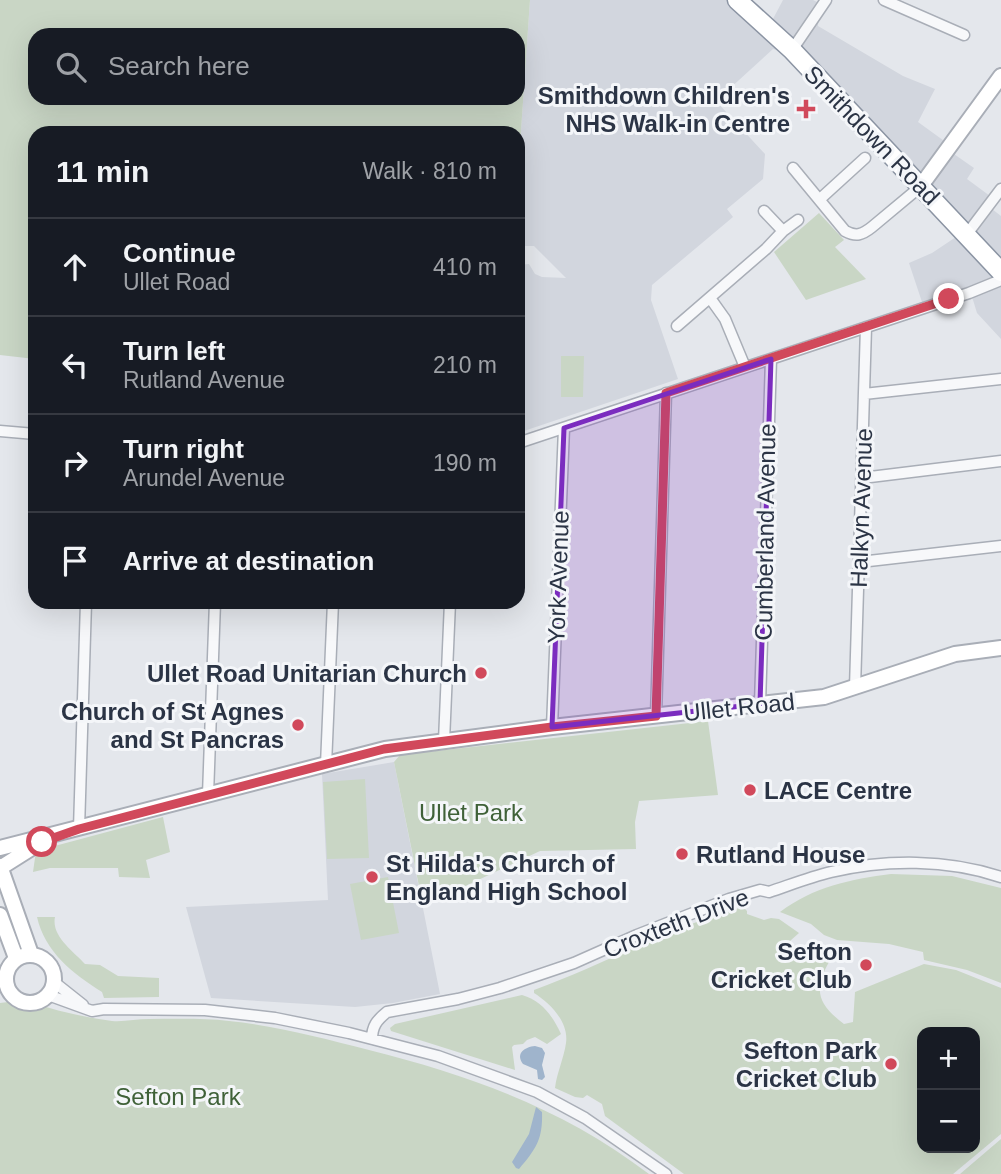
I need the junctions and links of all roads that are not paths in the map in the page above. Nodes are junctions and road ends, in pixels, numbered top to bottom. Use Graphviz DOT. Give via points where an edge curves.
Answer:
graph roads {
  1 [pos="826,0"];
  2 [pos="884,0"];
  3 [pos="737,1"];
  4 [pos="964,35"];
  5 [pos="792,50"];
  6 [pos="1001,76"];
  7 [pos="865,158"];
  8 [pos="793,168"];
  9 [pos="920,187"];
  10 [pos="1001,189"];
  11 [pos="820,199"];
  12 [pos="764,211"];
  13 [pos="798,220"];
  14 [pos="783,231"];
  15 [pos="967,234"];
  16 [pos="1001,272"];
  17 [pos="1001,280"];
  18 [pos="710,299"];
  19 [pos="677,326"];
  20 [pos="866,327"];
  21 [pos="771,359"];
  22 [pos="745,368"];
  23 [pos="1001,379"];
  24 [pos="666,393"];
  25 [pos="864,394"];
  26 [pos="564,428"];
  27 [pos="0,431"];
  28 [pos="28,433"];
  29 [pos="525,441"];
  30 [pos="1001,461"];
  31 [pos="862,478"];
  32 [pos="1001,546"];
  33 [pos="860,562"];
  34 [pos="86,609"];
  35 [pos="215,609"];
  36 [pos="333,609"];
  37 [pos="450,609"];
  38 [pos="1001,648"];
  39 [pos="855,688"];
  40 [pos="760,704"];
  41 [pos="656,716"];
  42 [pos="552,727"];
  43 [pos="444,741"];
  44 [pos="326,765"];
  45 [pos="208,795"];
  46 [pos="79,829"];
  47 [pos="62,834"];
  48 [pos="0,848"];
  49 [pos="0,867"];
  50 [pos="1001,877"];
  51 [pos="18,913"];
  52 [pos="2,921"];
  53 [pos="24,956"];
  54 [pos="4,985"];
  55 [pos="51,989"];
  56 [pos="372,1039"];
  57 [pos="666,1174"];
  1 -- 5 [label="street"];
  2 -- 4 [label="street"];
  3 -- 5 [label="highway, Smithdown Road"];
  5 -- 9 [label="highway, Smithdown Road"];
  6 -- 9 [label="main road"];
  7 -- 11 [label="street"];
  8 -- 11 [label="street"];
  9 -- 11 [label="street" via="872,228 854,235"];
  9 -- 15 [label="highway, Smithdown Road"];
  10 -- 15 [label="street"];
  12 -- 14 [label="street"];
  13 -- 14 [label="street"];
  14 -- 18 [label="street"];
  15 -- 16 [label="highway, Smithdown Road"];
  17 -- 20 [label="street"];
  18 -- 19 [label="street"];
  18 -- 22 [label="street" via="725,319"];
  20 -- 21 [label="street"];
  20 -- 25 [label="street, Halkyn Avenue"];
  21 -- 22 [label="street"];
  21 -- 40 [label="street, Cumberland Avenue"];
  22 -- 24 [label="street"];
  23 -- 25 [label="street"];
  24 -- 26 [label="street"];
  24 -- 41 [label="street"];
  25 -- 31 [label="street, Halkyn Avenue"];
  26 -- 29 [label="street"];
  26 -- 42 [label="street, York Avenue"];
  27 -- 28 [label="street"];
  30 -- 31 [label="street"];
  31 -- 33 [label="street, Halkyn Avenue"];
  32 -- 33 [label="street"];
  33 -- 39 [label="street, Halkyn Avenue"];
  34 -- 46 [label="street"];
  35 -- 45 [label="street"];
  36 -- 44 [label="street"];
  37 -- 43 [label="street"];
  38 -- 39 [label="main road, Ullet Road" via="911,666"];
  39 -- 40 [label="main road, Ullet Road" via="824,697"];
  40 -- 41 [label="main road, Ullet Road"];
  41 -- 42 [label="main road, Ullet Road"];
  42 -- 43 [label="main road, Ullet Road"];
  43 -- 44 [label="main road, Ullet Road" via="384,749"];
  44 -- 45 [label="main road, Ullet Road"];
  45 -- 46 [label="main road, Ullet Road"];
  46 -- 47 [label="main road, Ullet Road"];
  47 -- 48 [label="main road, Ullet Road"];
  47 -- 49 [label="main road, Ullet Road"];
  49 -- 51 [label="main road"];
  50 -- 56 [label="street, Croxteth Drive" via="933,863 897,863 854,867 769,892 760,890 499,988 387,1012 372,1029"];
  51 -- 52 [label="main road"];
  51 -- 53 [label="main road"];
  52 -- 53 [label="main road"];
  53 -- 54 [label="main road" via="7,970"];
  53 -- 55 [label="main road" via="46,961 54,974"];
  54 -- 55 [label="main road" via="26,1003 37,1002"];
  55 -- 56 [label="street" via="92,1011 205,1010 275,1018"];
  56 -- 57 [label="street" via="438,1056 537,1092 585,1118"];
}
